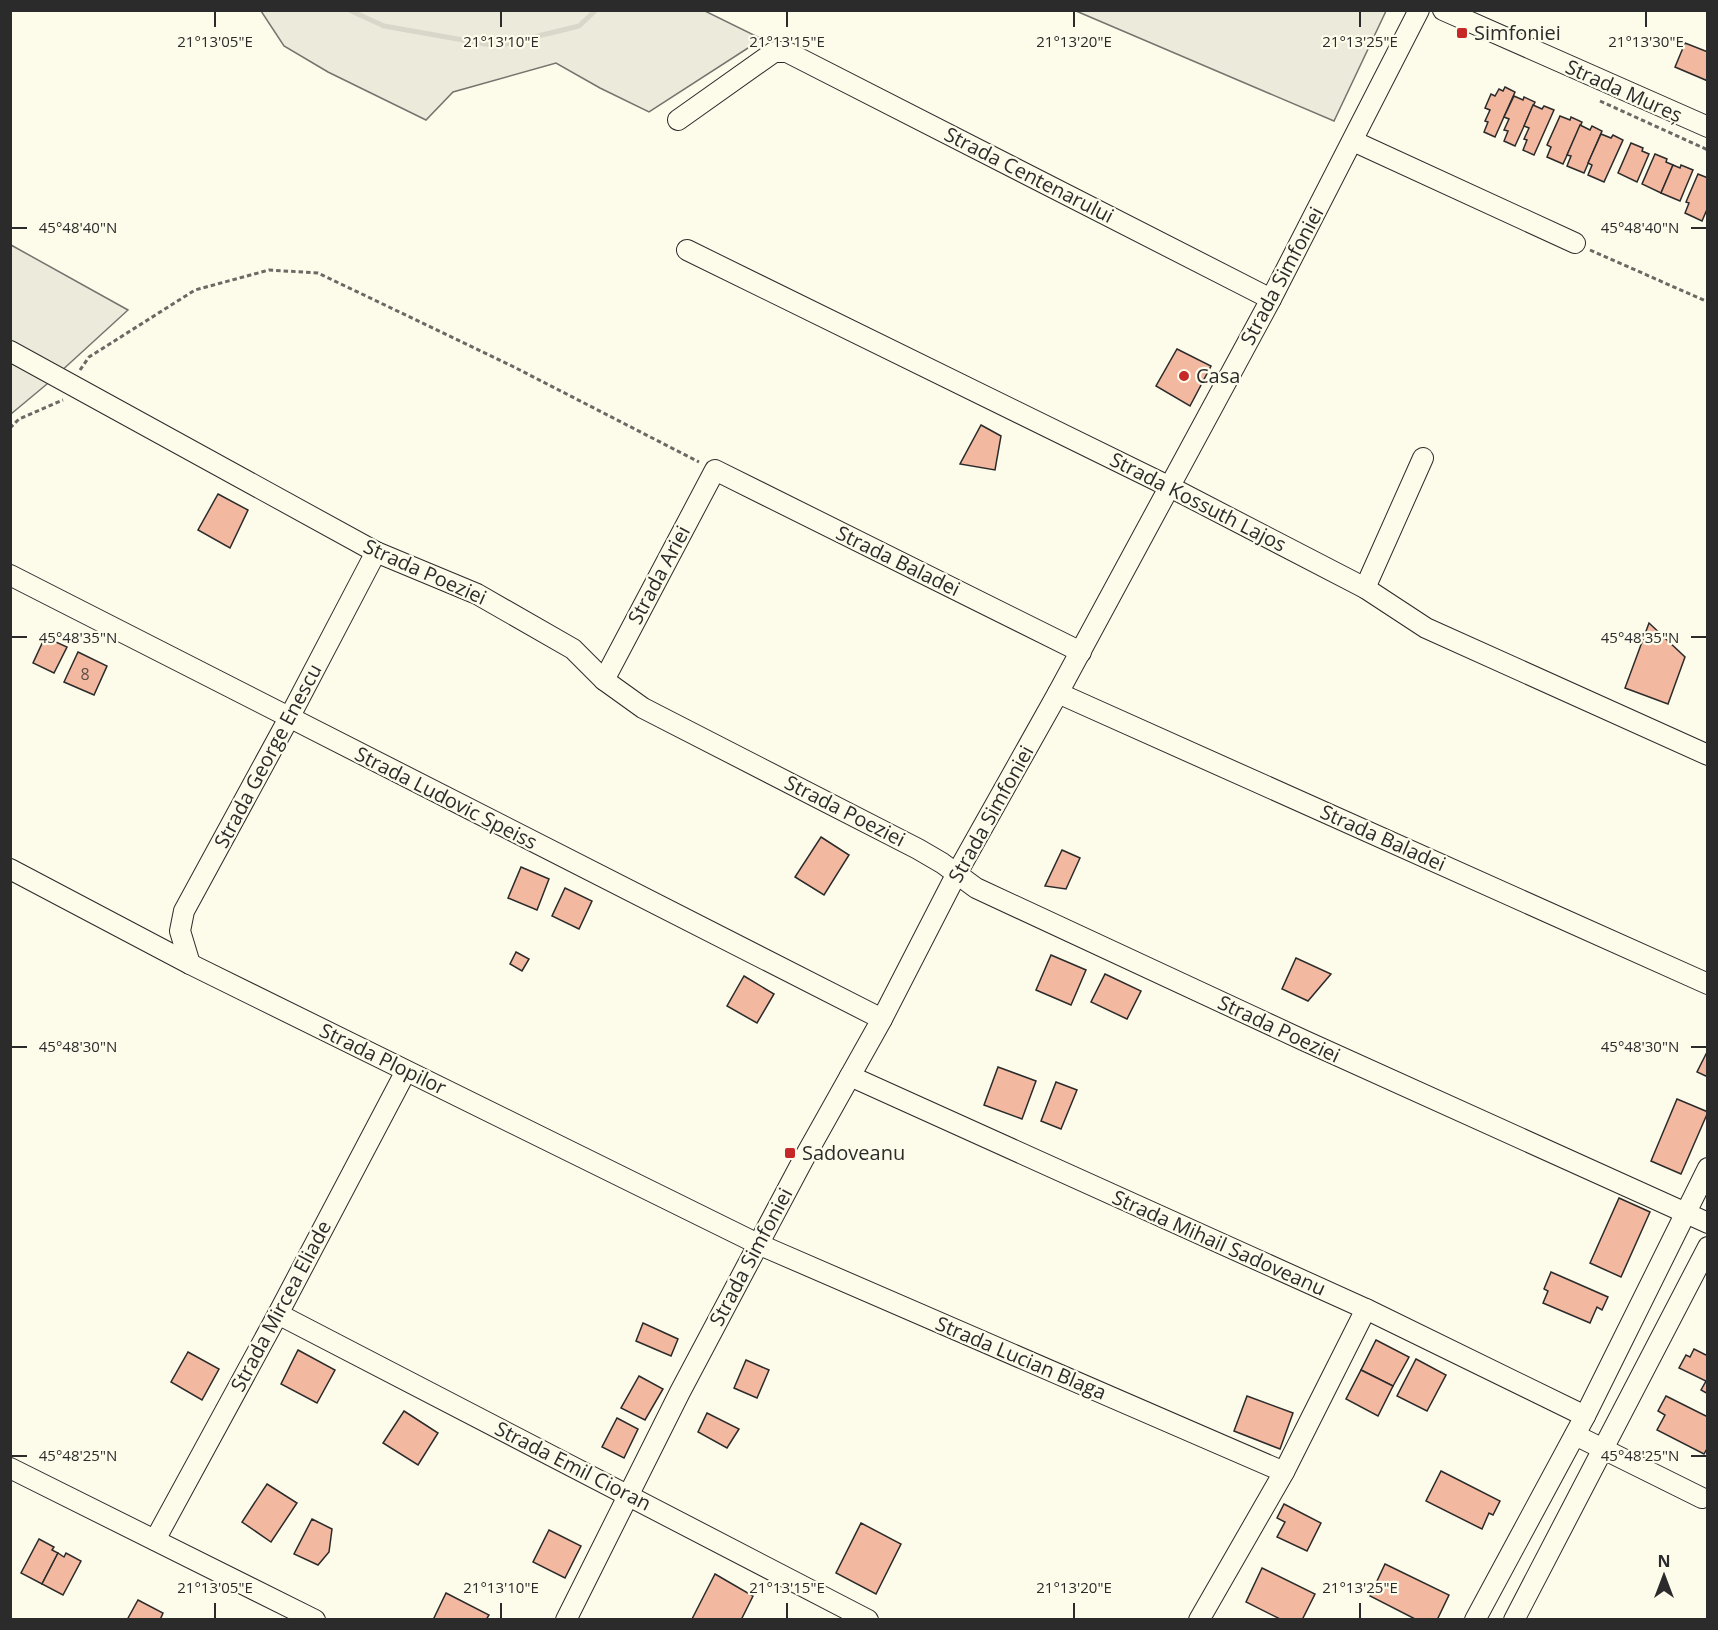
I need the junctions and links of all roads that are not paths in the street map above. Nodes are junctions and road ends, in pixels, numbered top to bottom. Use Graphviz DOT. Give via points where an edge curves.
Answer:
graph roads {
  1 [pos="1419,10"];
  2 [pos="1443,10"];
  3 [pos="678,120"];
  4 [pos="1707,128"];
  5 [pos="1353,141"];
  6 [pos="1575,243"];
  7 [pos="687,250"];
  8 [pos="1271,299"];
  9 [pos="10,351"];
  10 [pos="1423,458"];
  11 [pos="715,470"];
  12 [pos="1170,487"];
  13 [pos="376,552"];
  14 [pos="10,575"];
  15 [pos="1365,588"];
  16 [pos="1081,652"];
  17 [pos="604,680"];
  18 [pos="1058,693"];
  19 [pos="289,718"];
  20 [pos="1707,755"];
  21 [pos="10,869"];
  22 [pos="957,873"];
  23 [pos="190,964"];
  24 [pos="1707,984"];
  25 [pos="882,1019"];
  26 [pos="406,1071"];
  27 [pos="850,1076"];
  28 [pos="1707,1168"];
  29 [pos="1686,1213"];
  30 [pos="1707,1223"];
  31 [pos="758,1244"];
  32 [pos="1707,1247"];
  33 [pos="1366,1310"];
  34 [pos="278,1314"];
  35 [pos="1585,1416"];
  36 [pos="1575,1435"];
  37 [pos="1602,1449"];
  38 [pos="10,1468"];
  39 [pos="1284,1472"];
  40 [pos="628,1495"];
  41 [pos="1702,1498"];
  42 [pos="155,1540"];
  43 [pos="315,1620"];
  44 [pos="566,1620"];
  45 [pos="868,1620"];
  46 [pos="1199,1620"];
  47 [pos="1475,1620"];
  48 [pos="1514,1620"];
  1 -- 5 [label="street, Strada Simfoniei"];
  2 -- 4 [label="street, Strada Mureș"];
  3 -- 8 [label="street, Strada Centenarului" via="774,52 787,52"];
  5 -- 6 [label="street"];
  5 -- 8 [label="street, Strada Simfoniei"];
  7 -- 12 [label="street, Strada Kossuth Lajos"];
  8 -- 12 [label="street, Strada Simfoniei"];
  9 -- 13 [label="street, Strada Poeziei"];
  10 -- 15 [label="street"];
  11 -- 16 [label="street, Strada Baladei"];
  11 -- 17 [label="street, Strada Ariei"];
  12 -- 15 [label="street, Strada Kossuth Lajos"];
  12 -- 16 [label="street, Strada Simfoniei"];
  13 -- 17 [label="street, Strada Poeziei" via="477,594 573,649"];
  13 -- 19 [label="street, Strada George Enescu"];
  14 -- 19 [label="street, Strada Ludovic Speiss"];
  15 -- 20 [label="street, Strada Kossuth Lajos" via="1426,628"];
  16 -- 18 [label="street, Strada Simfoniei"];
  17 -- 22 [label="street, Strada Poeziei" via="643,708 918,849"];
  18 -- 22 [label="street, Strada Simfoniei"];
  18 -- 24 [label="street, Strada Baladei"];
  19 -- 23 [label="street, Strada George Enescu" via="184,911 180,931"];
  19 -- 25 [label="street, Strada Ludovic Speiss"];
  21 -- 23 [label="street, Strada Plopilor"];
  22 -- 25 [label="street, Strada Simfoniei"];
  22 -- 29 [label="street, Strada Poeziei" via="976,888"];
  23 -- 26 [label="street, Strada Plopilor"];
  25 -- 27 [label="street, Strada Simfoniei"];
  26 -- 31 [label="street, Strada Plopilor"];
  26 -- 34 [label="street, Strada Mircea Eliade"];
  27 -- 31 [label="street, Strada Simfoniei"];
  27 -- 33 [label="street, Strada Mihail Sadoveanu"];
  28 -- 29 [label="street"];
  29 -- 30 [label="street, Strada Poeziei"];
  29 -- 35 [label="street"];
  31 -- 39 [label="street, Strada Lucian Blaga"];
  31 -- 40 [label="street, Strada Simfoniei"];
  32 -- 37 [label="street"];
  33 -- 35 [label="street, Strada Mihail Sadoveanu"];
  33 -- 39 [label="street"];
  34 -- 40 [label="street, Strada Emil Cioran"];
  34 -- 42 [label="street, Strada Mircea Eliade"];
  35 -- 36 [label="street"];
  36 -- 37 [label="street"];
  36 -- 47 [label="street"];
  37 -- 41 [label="street"];
  37 -- 48 [label="street"];
  38 -- 42 [label="street"];
  39 -- 46 [label="street"];
  40 -- 44 [label="street, Strada Simfoniei"];
  40 -- 45 [label="street, Strada Emil Cioran"];
  42 -- 43 [label="street"];
}
